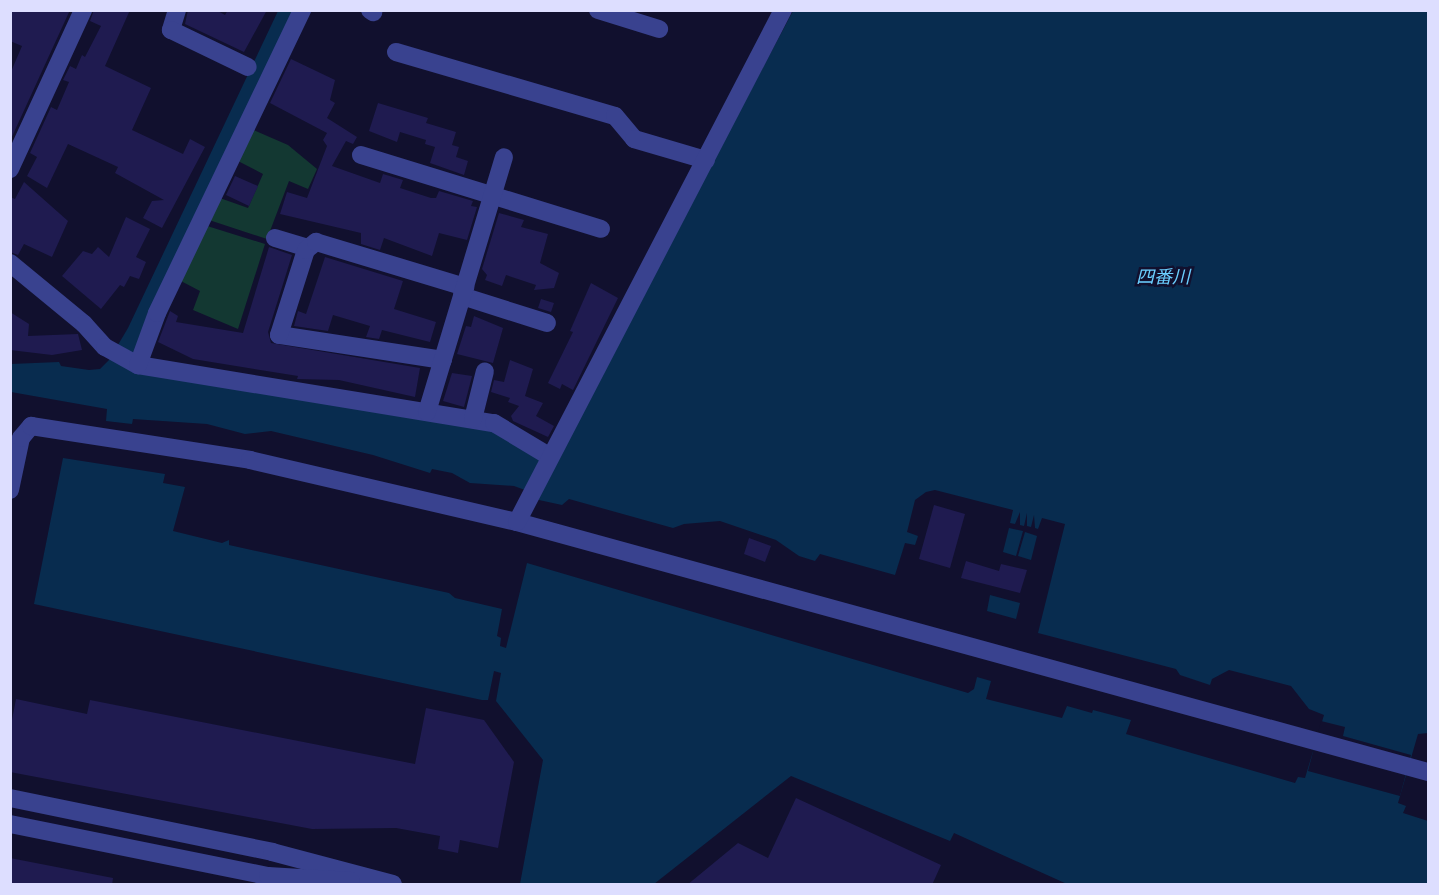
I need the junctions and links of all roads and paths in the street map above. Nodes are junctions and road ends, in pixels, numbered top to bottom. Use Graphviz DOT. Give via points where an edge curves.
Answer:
graph roads {
  1 [pos="83,10"];
  2 [pos="177,10"];
  3 [pos="302,10"];
  4 [pos="598,10"];
  5 [pos="783,10"];
  6 [pos="659,29"];
  7 [pos="396,52"];
  8 [pos="248,67"];
  9 [pos="361,155"];
  10 [pos="504,157"];
  11 [pos="706,160"];
  12 [pos="10,169"];
  13 [pos="493,196"];
  14 [pos="601,230"];
  15 [pos="275,238"];
  16 [pos="308,248"];
  17 [pos="10,263"];
  18 [pos="464,291"];
  19 [pos="547,323"];
  20 [pos="443,360"];
  21 [pos="136,364"];
  22 [pos="485,371"];
  23 [pos="426,412"];
  24 [pos="473,419"];
  25 [pos="16,438"];
  26 [pos="548,458"];
  27 [pos="11,487"];
  28 [pos="517,522"];
  29 [pos="1428,772"];
  30 [pos="10,798"];
  31 [pos="10,824"];
  32 [pos="392,884"];
  1 -- 12 [label="street"];
  2 -- 8 [label="street" via="171,30"];
  3 -- 21 [label="street"];
  4 -- 6 [label="street"];
  5 -- 11 [label="street"];
  7 -- 11 [label="street" via="615,116 634,139"];
  9 -- 13 [label="street"];
  10 -- 13 [label="street"];
  11 -- 26 [label="street"];
  13 -- 14 [label="street"];
  13 -- 18 [label="street"];
  15 -- 16 [label="street"];
  16 -- 18 [label="street" via="316,242"];
  16 -- 20 [label="street" via="279,335"];
  17 -- 21 [label="street" via="113,352"];
  18 -- 19 [label="street"];
  18 -- 20 [label="street"];
  20 -- 23 [label="street"];
  21 -- 23 [label="street"];
  22 -- 24 [label="street"];
  23 -- 24 [label="street"];
  24 -- 26 [label="street" via="494,423"];
  25 -- 27 [label="street"];
  25 -- 28 [label="street" via="37,426 198,450"];
  26 -- 28 [label="street"];
  28 -- 29 [label="street"];
  30 -- 32 [label="street" via="272,852"];
  31 -- 32 [label="street" via="268,876"];
}
